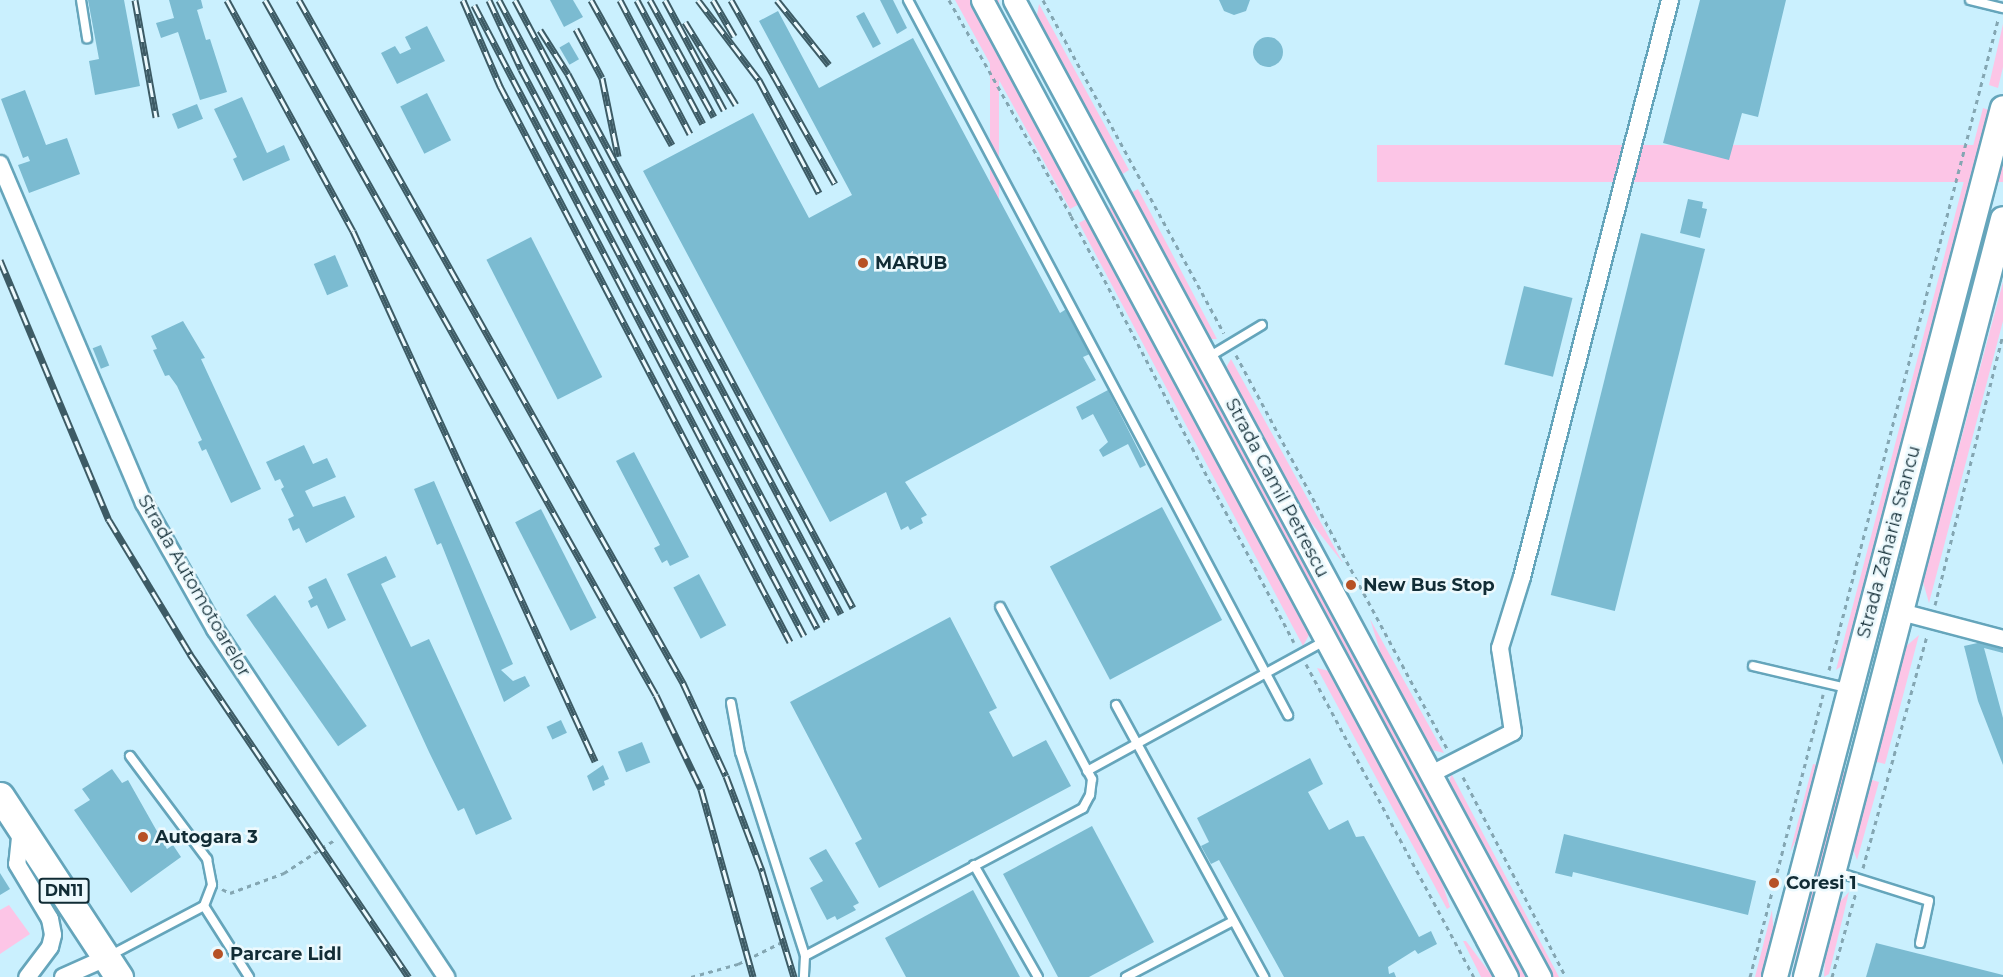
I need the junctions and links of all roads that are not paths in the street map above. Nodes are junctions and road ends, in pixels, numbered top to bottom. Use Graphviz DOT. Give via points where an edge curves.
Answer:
graph roads {
  1 [pos="81,0"];
  2 [pos="908,0"];
  3 [pos="982,0"];
  4 [pos="1014,0"];
  5 [pos="1670,0"];
  6 [pos="1970,0"];
  7 [pos="2002,8"];
  8 [pos="87,39"];
  9 [pos="2003,108"];
  10 [pos="0,164"];
  11 [pos="2003,219"];
  12 [pos="1262,325"];
  13 [pos="1207,359"];
  14 [pos="1000,607"];
  15 [pos="1901,612"];
  16 [pos="1326,639"];
  17 [pos="2003,639"];
  18 [pos="1753,666"];
  19 [pos="1266,674"];
  20 [pos="1851,689"];
  21 [pos="731,703"];
  22 [pos="1116,705"];
  23 [pos="1288,715"];
  24 [pos="1137,744"];
  25 [pos="130,756"];
  26 [pos="1087,771"];
  27 [pos="1431,774"];
  28 [pos="0,796"];
  29 [pos="21,824"];
  30 [pos="974,865"];
  31 [pos="1833,870"];
  32 [pos="204,906"];
  33 [pos="1233,921"];
  34 [pos="1920,943"];
  35 [pos="805,956"];
  36 [pos="114,967"];
  37 [pos="27,977"];
  38 [pos="63,977"];
  39 [pos="249,977"];
  40 [pos="446,977"];
  41 [pos="804,977"];
  42 [pos="1038,977"];
  43 [pos="1126,977"];
  44 [pos="1264,977"];
  45 [pos="1507,977"];
  46 [pos="1540,977"];
  47 [pos="1775,977"];
  48 [pos="1806,977"];
  1 -- 8 [label="lane"];
  2 -- 19 [label="lane"];
  3 -- 16 [label="street, Strada Camil Petrescu"];
  4 -- 13 [label="street, Strada Camil Petrescu"];
  5 -- 27 [label="street" via="1522,577 1500,648 1512,732"];
  6 -- 7 [label="lane"];
  9 -- 20 [label="main road, Strada Zaharia Stancu"];
  10 -- 40 [label="street, Strada Automotoarelor" via="144,503 215,629"];
  11 -- 15 [label="main road, Strada Zaharia Stancu"];
  12 -- 13 [label="lane"];
  13 -- 27 [label="street, Strada Camil Petrescu"];
  14 -- 26 [label="lane"];
  15 -- 17 [label="street"];
  15 -- 31 [label="main road, Strada Zaharia Stancu"];
  16 -- 19 [label="lane"];
  16 -- 45 [label="street, Strada Camil Petrescu"];
  18 -- 20 [label="lane"];
  19 -- 23 [label="lane"];
  19 -- 24 [label="lane"];
  20 -- 47 [label="main road, Strada Zaharia Stancu"];
  21 -- 35 [label="lane" via="740,752"];
  22 -- 24 [label="lane"];
  24 -- 26 [label="lane"];
  24 -- 33 [label="lane"];
  25 -- 32 [label="lane" via="207,858 212,885"];
  26 -- 30 [label="lane" via="1092,779 1083,808"];
  27 -- 46 [label="street, Strada Camil Petrescu"];
  28 -- 29 [label="main road, DN11"];
  29 -- 36 [label="main road, DN11"];
  29 -- 37 [label="street" via="17,864 50,918 53,935 50,947"];
  30 -- 35 [label="lane"];
  30 -- 42 [label="lane"];
  31 -- 34 [label="lane" via="1929,901"];
  31 -- 48 [label="main road, Strada Zaharia Stancu"];
  32 -- 36 [label="lane"];
  32 -- 39 [label="lane"];
  33 -- 43 [label="lane"];
  33 -- 44 [label="lane"];
  35 -- 41 [label="lane"];
  36 -- 38 [label="street"];
}
